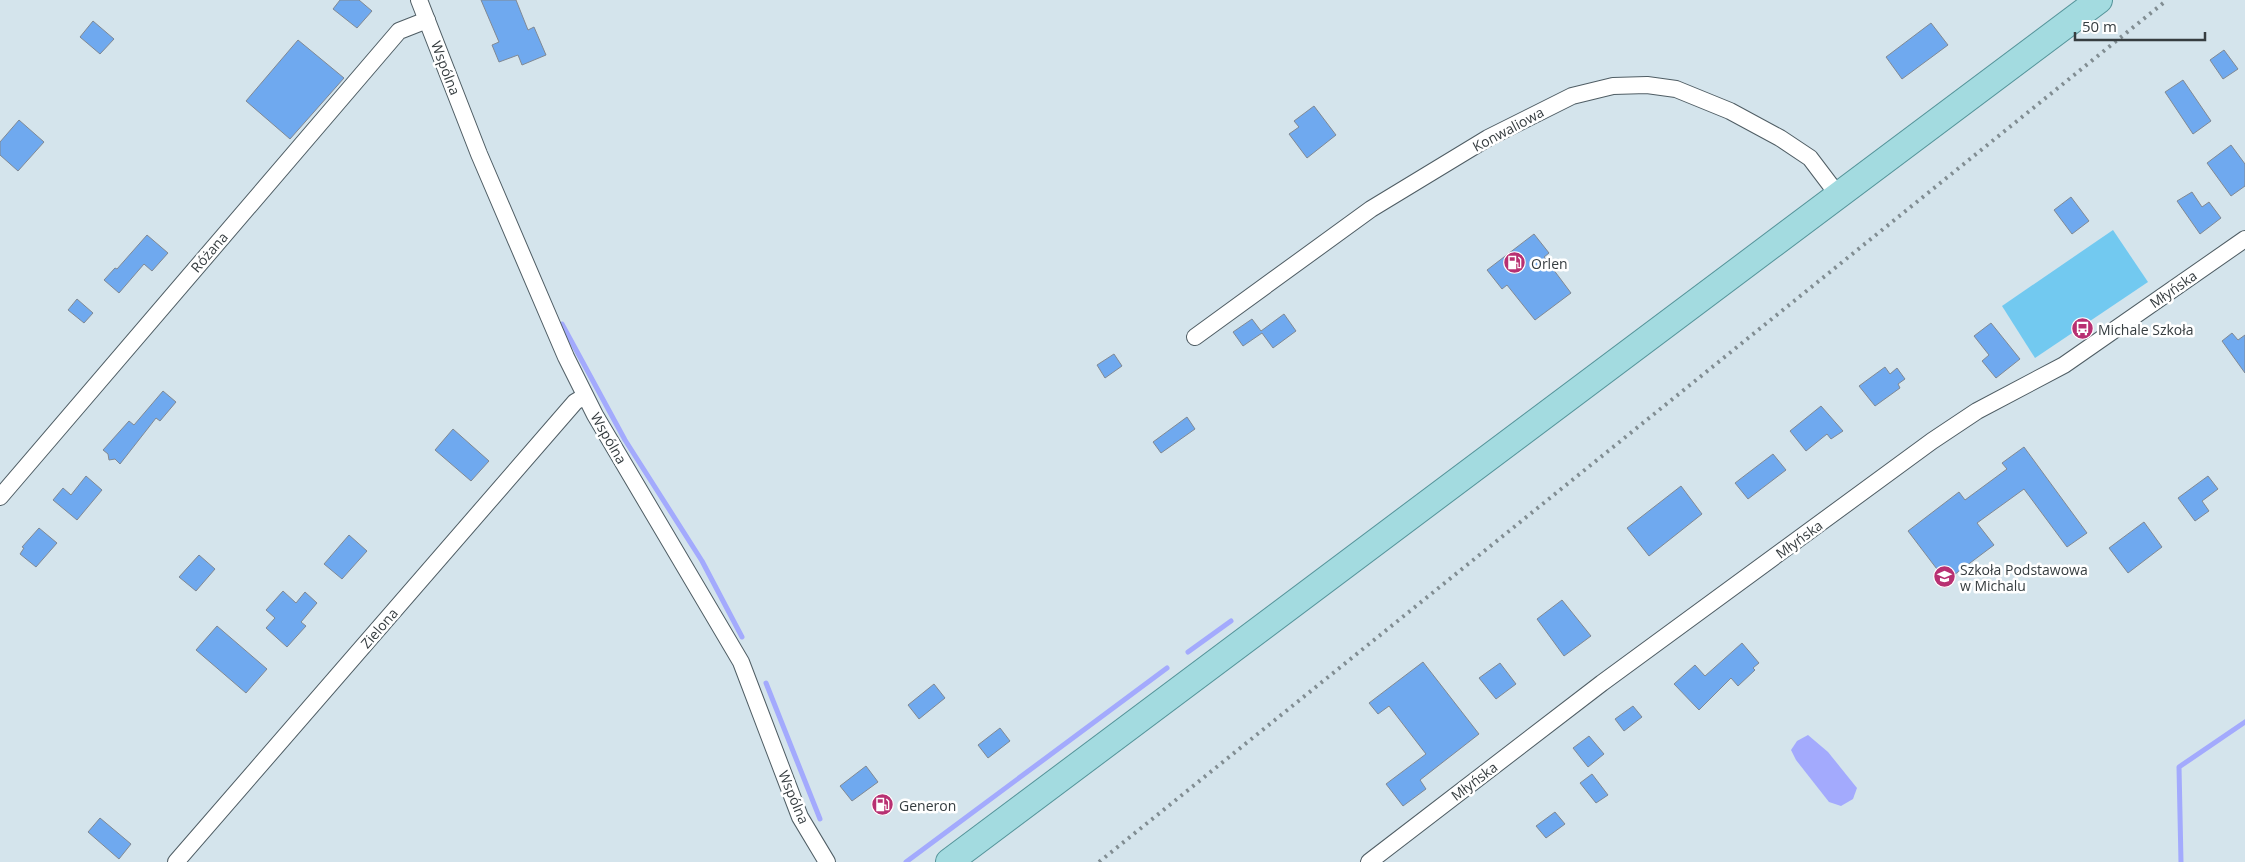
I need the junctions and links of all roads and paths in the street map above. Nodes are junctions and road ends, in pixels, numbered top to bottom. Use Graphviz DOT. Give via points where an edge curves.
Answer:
graph roads {
  1 [pos="419,0"];
  2 [pos="2099,0"];
  3 [pos="427,20"];
  4 [pos="1838,195"];
  5 [pos="2245,239"];
  6 [pos="1195,337"];
  7 [pos="585,396"];
  8 [pos="0,497"];
  9 [pos="176,862"];
  10 [pos="827,862"];
  11 [pos="949,862"];
  12 [pos="1369,862"];
  1 -- 3 [label="street, Wspólna"];
  2 -- 4 [label="main road"];
  3 -- 7 [label="street, Wspólna" via="531,278"];
  3 -- 8 [label="street, Różana" via="399,32"];
  4 -- 6 [label="street, Konwaliowa" via="1810,158 1730,111 1676,89 1647,85 1613,86 1572,96 1488,138 1371,209"];
  4 -- 11 [label="main road"];
  5 -- 12 [label="street, Młyńska" via="2064,364 1977,411 1932,441 1602,683"];
  7 -- 9 [label="street, Zielona" via="575,402"];
  7 -- 10 [label="street, Wspólna" via="741,662 800,817"];
}
